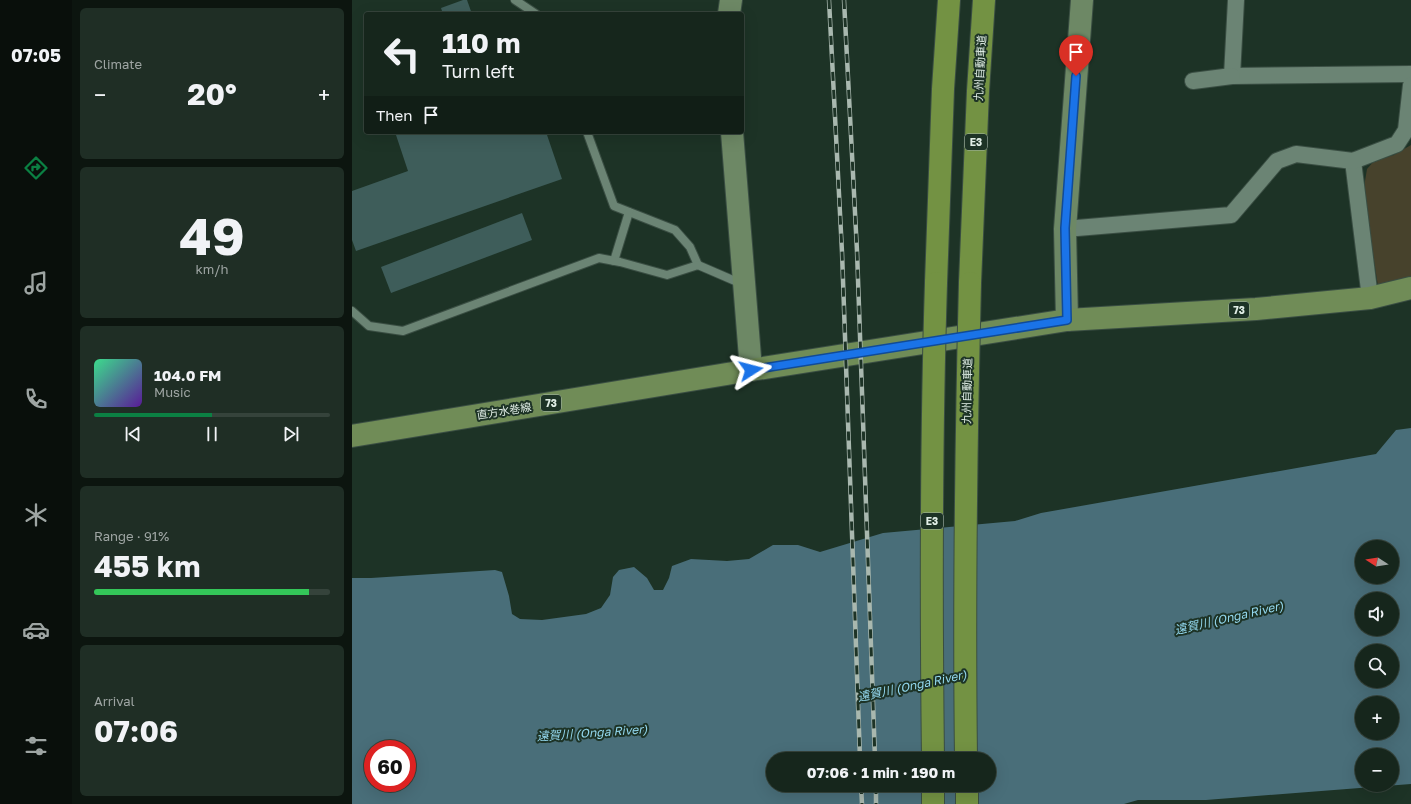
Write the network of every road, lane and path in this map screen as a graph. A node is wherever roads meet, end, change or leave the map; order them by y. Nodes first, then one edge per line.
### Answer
1 (515, 0) edge
2 (730, 0) edge
3 (949, 0) edge
4 (984, 0) edge
5 (1082, 0) edge
6 (1236, 0) edge
7 (533, 12) edge
8 (729, 12) edge
9 (1411, 74) edge
10 (1232, 76) junction
11 (1194, 81) dead end
12 (1411, 85) edge
13 (588, 134) edge
14 (732, 134) edge
15 (1352, 161) junction
16 (629, 212) junction
17 (1065, 228) junction
18 (614, 261) junction
19 (698, 265) junction
20 (744, 286) junction
21 (1411, 288) edge
22 (1370, 298) junction
23 (352, 311) edge
24 (1067, 320) junction
25 (751, 370) junction
26 (352, 436) edge
27 (933, 752) edge
28 (966, 752) edge
29 (933, 792) edge
30 (967, 792) edge
31 (933, 804) edge
32 (967, 804) edge

1 - 7 lane
2 - 8 street
3 - 27 highway, E3, bridge
4 - 28 highway, 九州自動車道 / E3, bridge
5 - 17 street
6 - 10 street
9 - 10 street
10 - 11 street
12 - 15 street
13 - 16 lane
14 - 20 street
15 - 17 street
15 - 22 street
16 - 18 lane
16 - 19 lane
17 - 24 street
18 - 19 lane
18 - 23 lane
19 - 20 lane
20 - 25 street
21 - 22 main road, 73
22 - 24 main road, 73
24 - 25 main road, 73
25 - 26 main road, 直方水巻線 / 73
29 - 31 highway
30 - 32 highway

